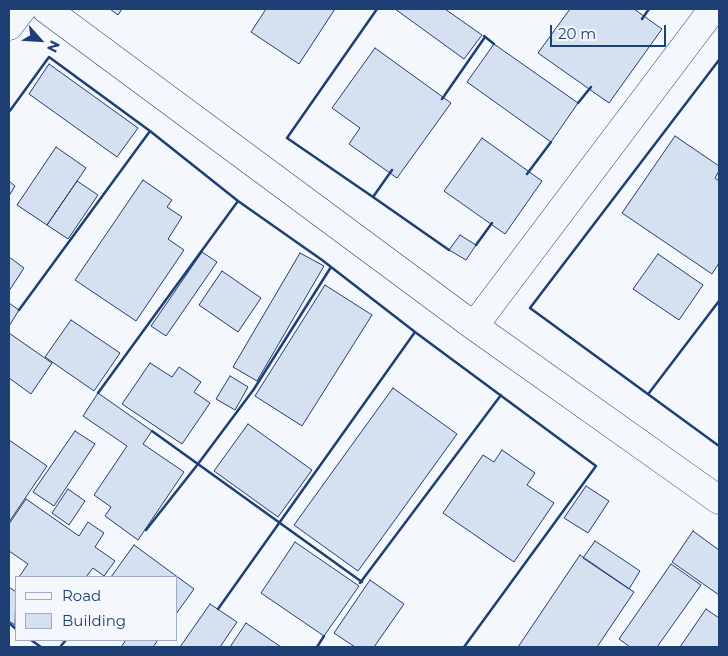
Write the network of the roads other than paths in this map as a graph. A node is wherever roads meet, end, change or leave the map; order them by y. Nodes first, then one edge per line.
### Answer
1 (22, 9) edge
2 (46, 9) edge
3 (713, 9) edge
4 (9, 26) edge
5 (474, 326) junction
6 (719, 500) edge

1 - 4 street
2 - 5 street
3 - 5 street
5 - 6 street

